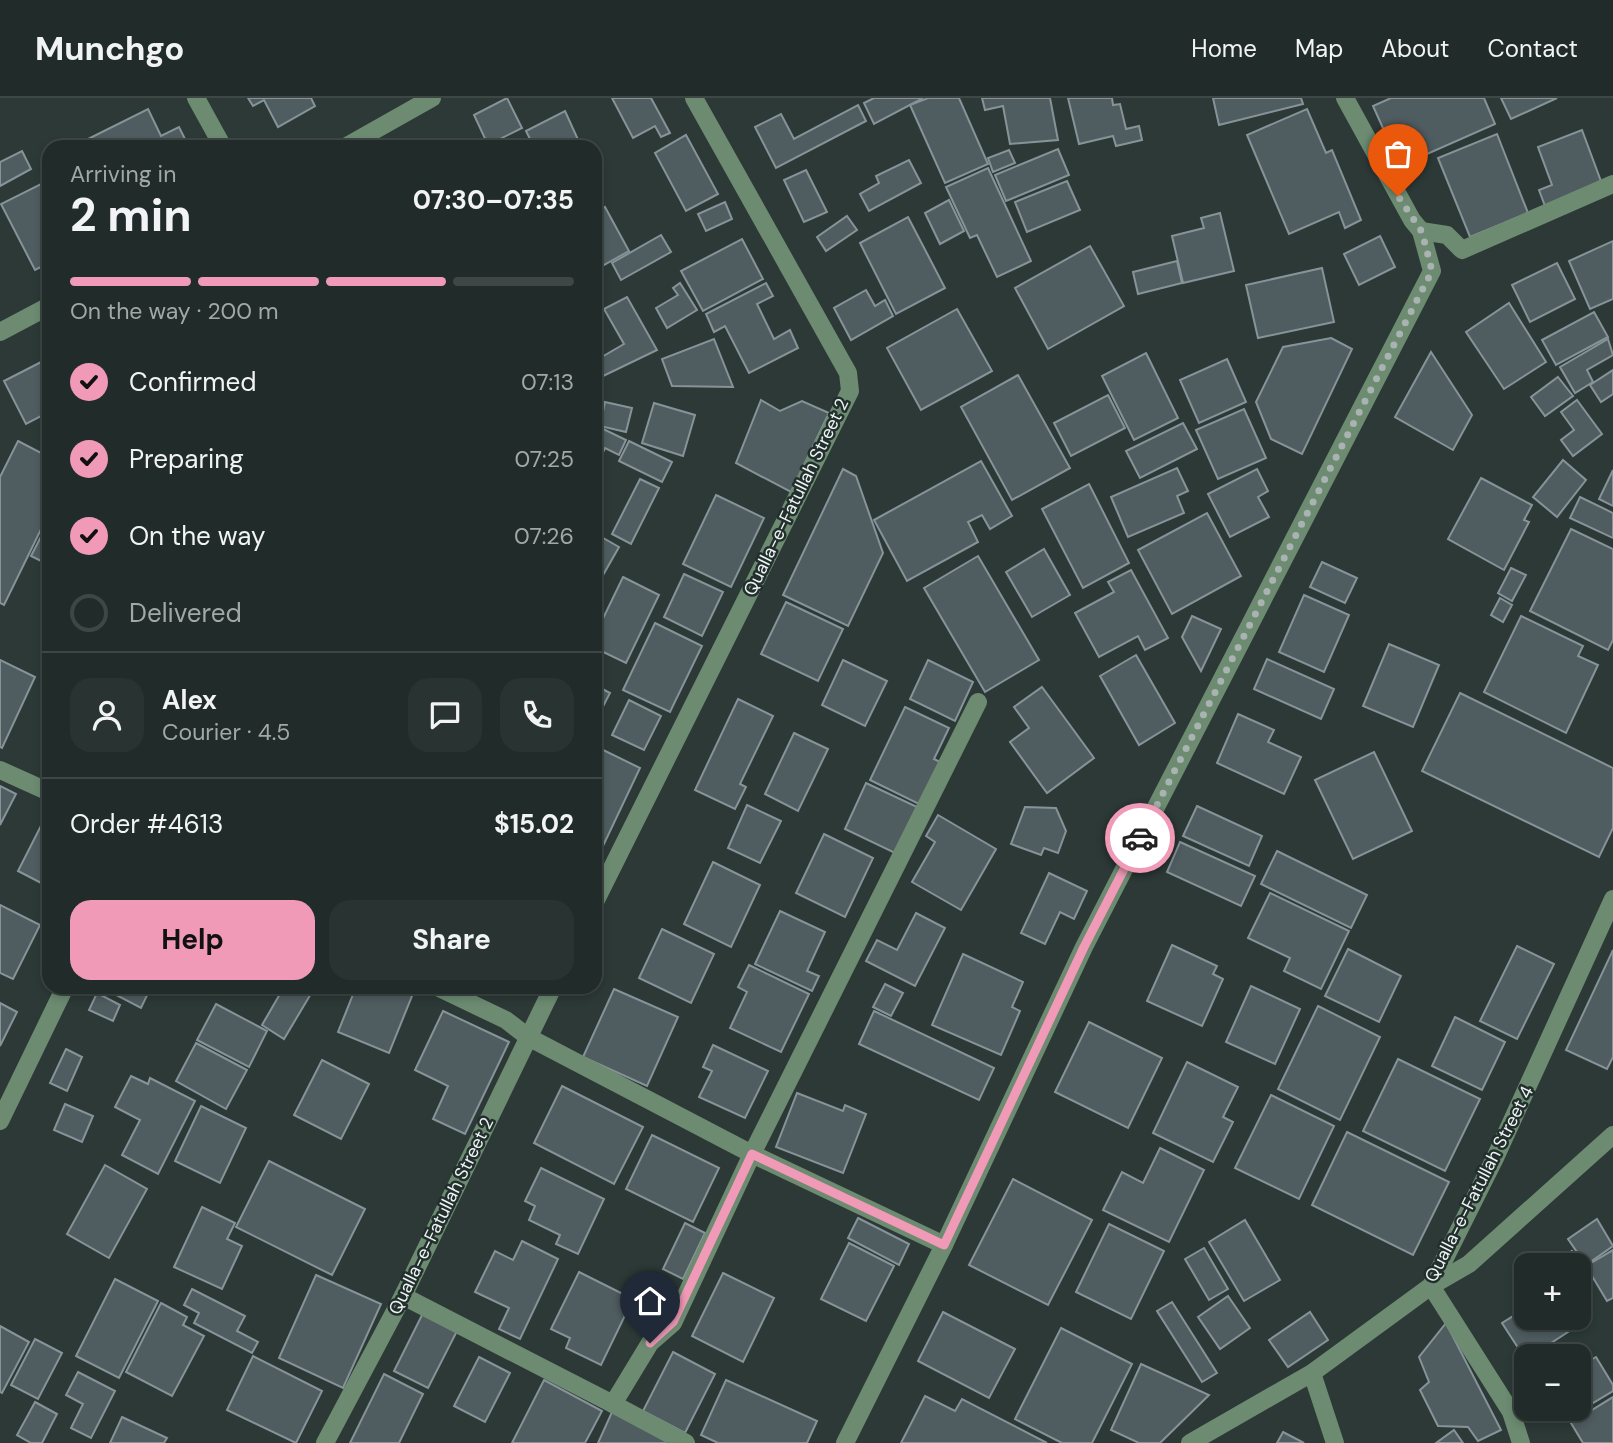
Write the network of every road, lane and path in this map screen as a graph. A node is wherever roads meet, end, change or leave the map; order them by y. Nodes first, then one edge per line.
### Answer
1 (196, 98) edge
2 (432, 98) edge
3 (694, 98) edge
4 (1345, 98) edge
5 (219, 140) edge
6 (357, 140) edge
7 (1613, 184) edge
8 (1422, 232) junction
9 (42, 310) edge
10 (0, 332) edge
11 (978, 702) dead end
12 (0, 770) edge
13 (42, 789) edge
14 (602, 888) edge
15 (1613, 899) edge
16 (62, 994) edge
17 (452, 994) edge
18 (550, 994) edge
19 (528, 1037) junction
20 (0, 1121) edge
21 (1613, 1135) edge
22 (752, 1154) junction
23 (944, 1245) junction
24 (1431, 1286) junction
25 (402, 1296) junction
26 (1312, 1373) junction
27 (613, 1404) junction
28 (325, 1443) edge
29 (686, 1443) edge
30 (845, 1443) edge
31 (1190, 1443) edge
32 (1335, 1443) edge
33 (1521, 1443) edge

1 - 5 street
2 - 6 street
3 - 14 street, Qualla-e-Fatullah Street 2
4 - 8 street
7 - 8 street
8 - 23 street
9 - 10 street
11 - 22 street
12 - 13 street
15 - 24 street, Qualla-e-Fatullah Street 4
16 - 20 street
17 - 19 street
18 - 19 street, Qualla-e-Fatullah Street 2
19 - 22 street
19 - 25 street, Qualla-e-Fatullah Street 2
21 - 24 street
22 - 23 street
22 - 27 street
23 - 30 street
24 - 26 street, Qualla-e-Fatullah Street 4
24 - 33 street
25 - 27 street
25 - 28 street, Qualla-e-Fatullah Street 2
26 - 31 street, Qualla-e-Fatullah Street 4
26 - 32 street
27 - 29 street

